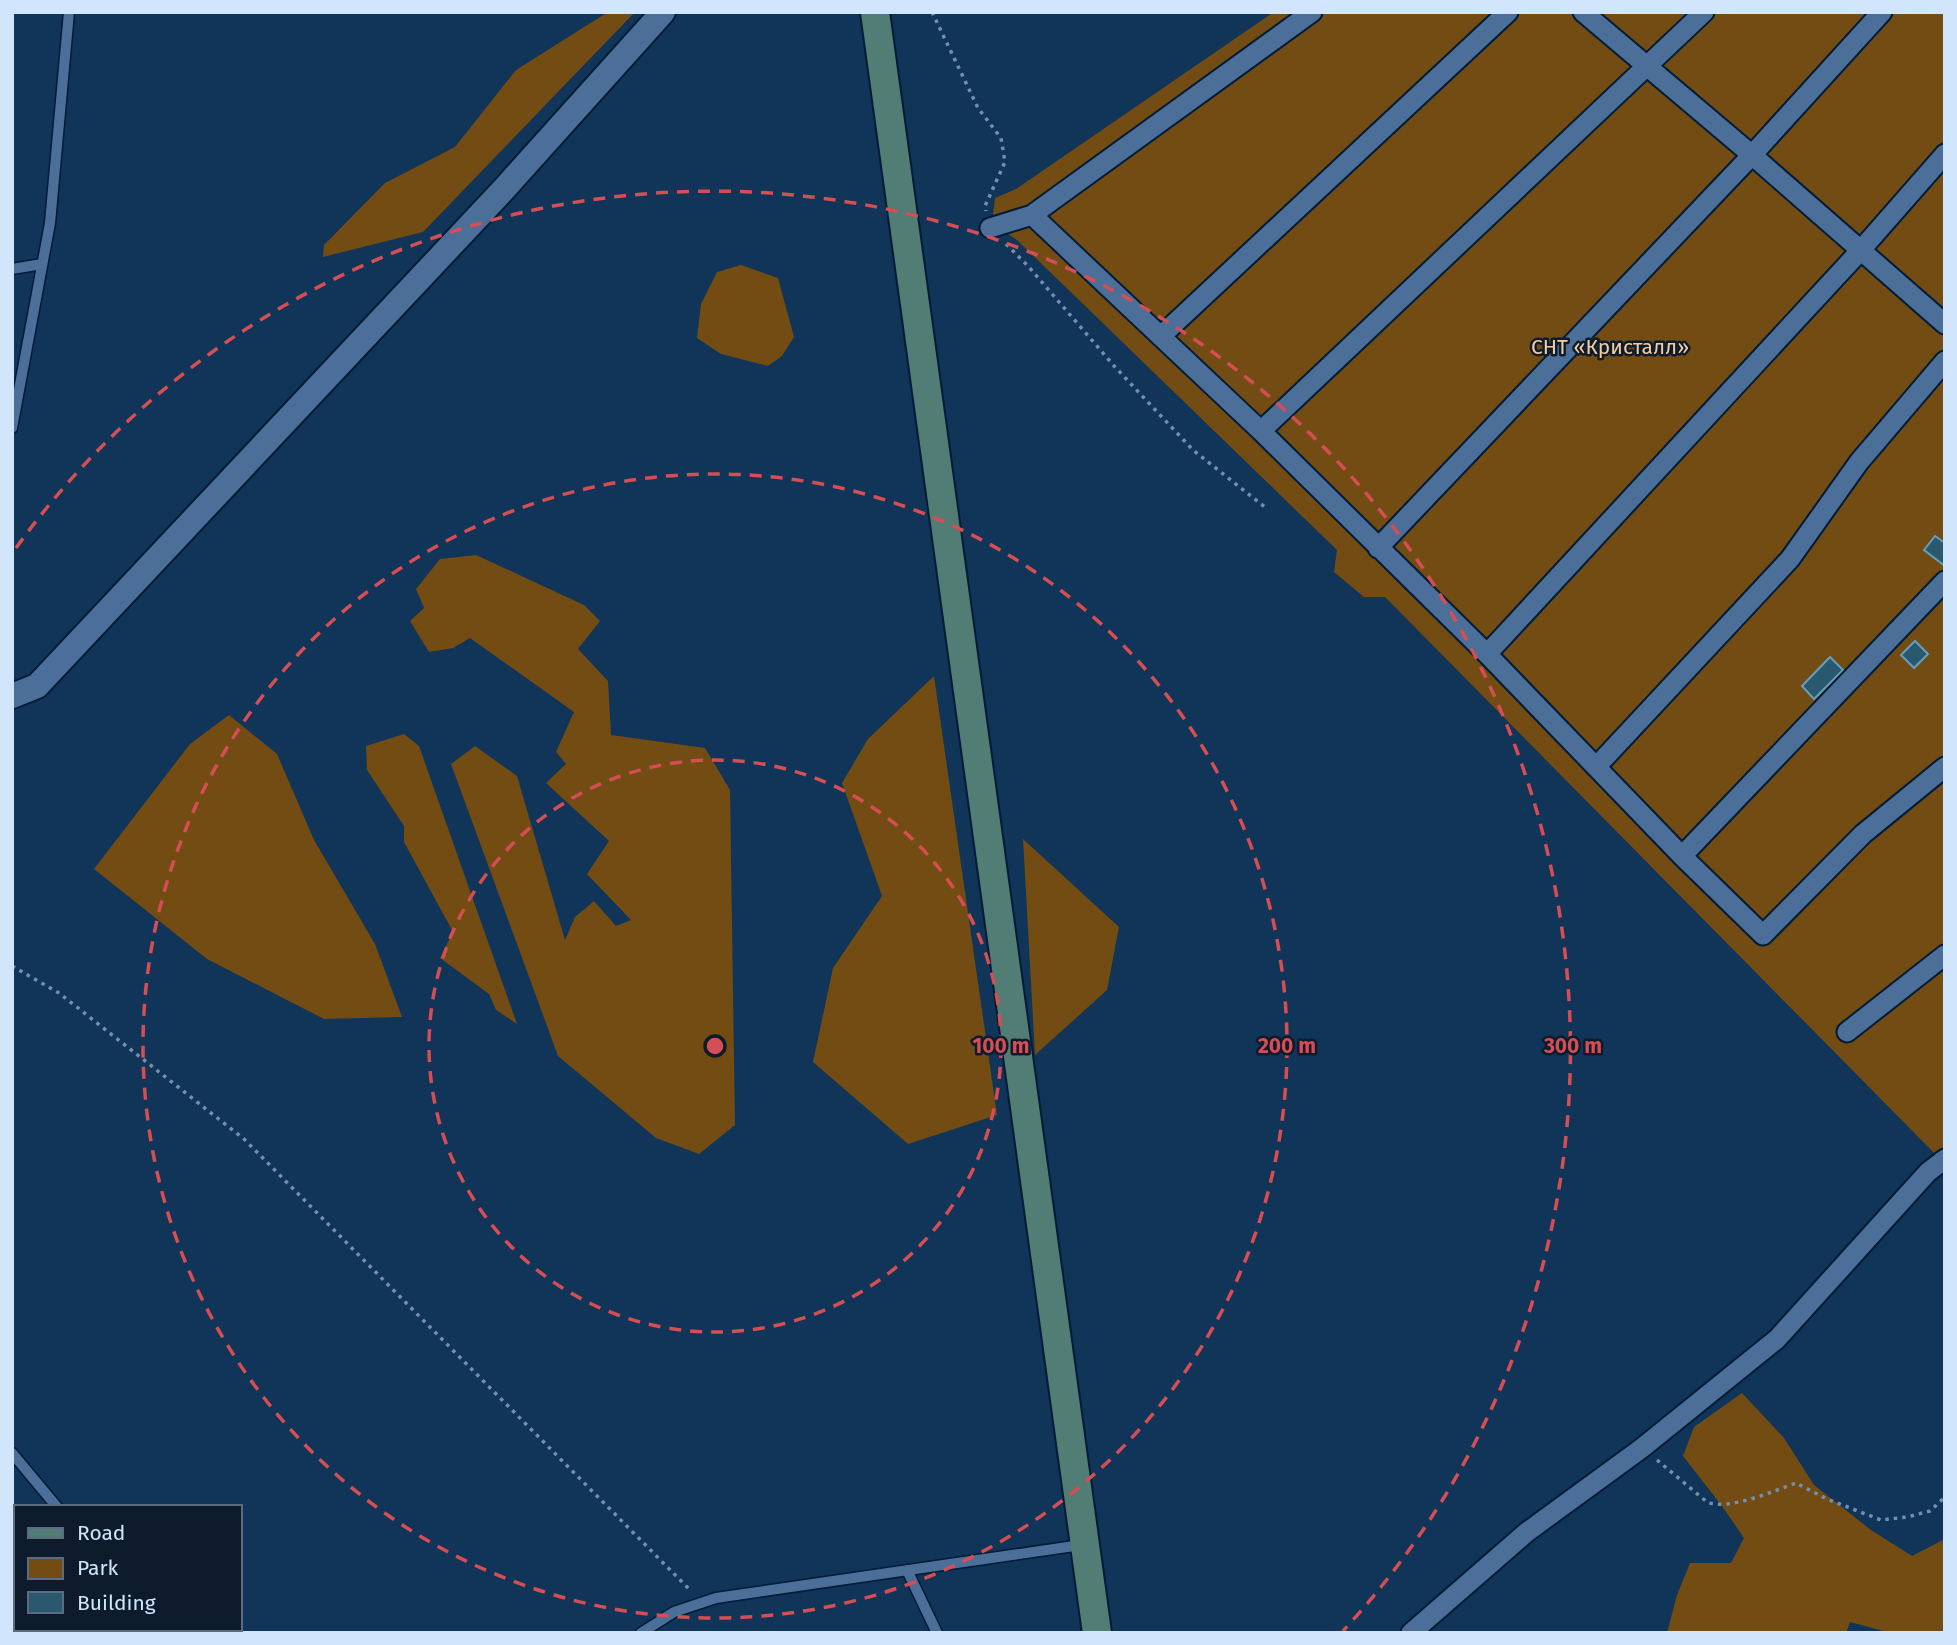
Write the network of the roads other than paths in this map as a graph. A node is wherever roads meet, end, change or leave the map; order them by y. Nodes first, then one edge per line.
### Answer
1 (69, 12) edge
2 (663, 12) edge
3 (875, 12) edge
4 (1312, 12) edge
5 (1508, 12) edge
6 (1583, 12) edge
7 (1704, 12) edge
8 (1882, 12) edge
9 (1647, 66) junction
10 (1945, 154) edge
11 (1752, 155) junction
12 (1032, 215) junction
13 (990, 228) dead end
14 (1860, 251) junction
15 (42, 264) junction
16 (12, 269) edge
17 (1945, 324) edge
18 (1161, 336) junction
19 (1945, 361) edge
20 (12, 428) edge
21 (1261, 431) junction
22 (1378, 548) junction
23 (1945, 581) edge
24 (1487, 654) junction
25 (12, 696) edge
26 (1596, 767) junction
27 (1945, 767) edge
28 (1682, 856) junction
29 (1945, 955) edge
30 (1847, 1032) dead end
31 (1945, 1159) edge
32 (12, 1452) edge
33 (55, 1505) edge
34 (1085, 1545) junction
35 (907, 1570) junction
36 (641, 1633) edge
37 (937, 1633) edge
38 (1097, 1633) edge
39 (1411, 1633) edge

1 - 15 lane
2 - 25 street
3 - 34 main road
4 - 12 street
5 - 18 street
6 - 9 street
7 - 9 street
8 - 11 street
9 - 11 street
9 - 21 street
10 - 14 street
11 - 14 street
11 - 22 street
12 - 13 street
12 - 18 street
14 - 17 street
14 - 24 street
15 - 16 lane
15 - 20 lane
18 - 21 street
19 - 26 street
21 - 22 street
22 - 24 street
23 - 28 street
24 - 26 street
26 - 28 street
27 - 28 street
29 - 30 street
31 - 39 street
32 - 33 lane
34 - 35 lane
34 - 38 main road
35 - 36 lane
35 - 37 lane

